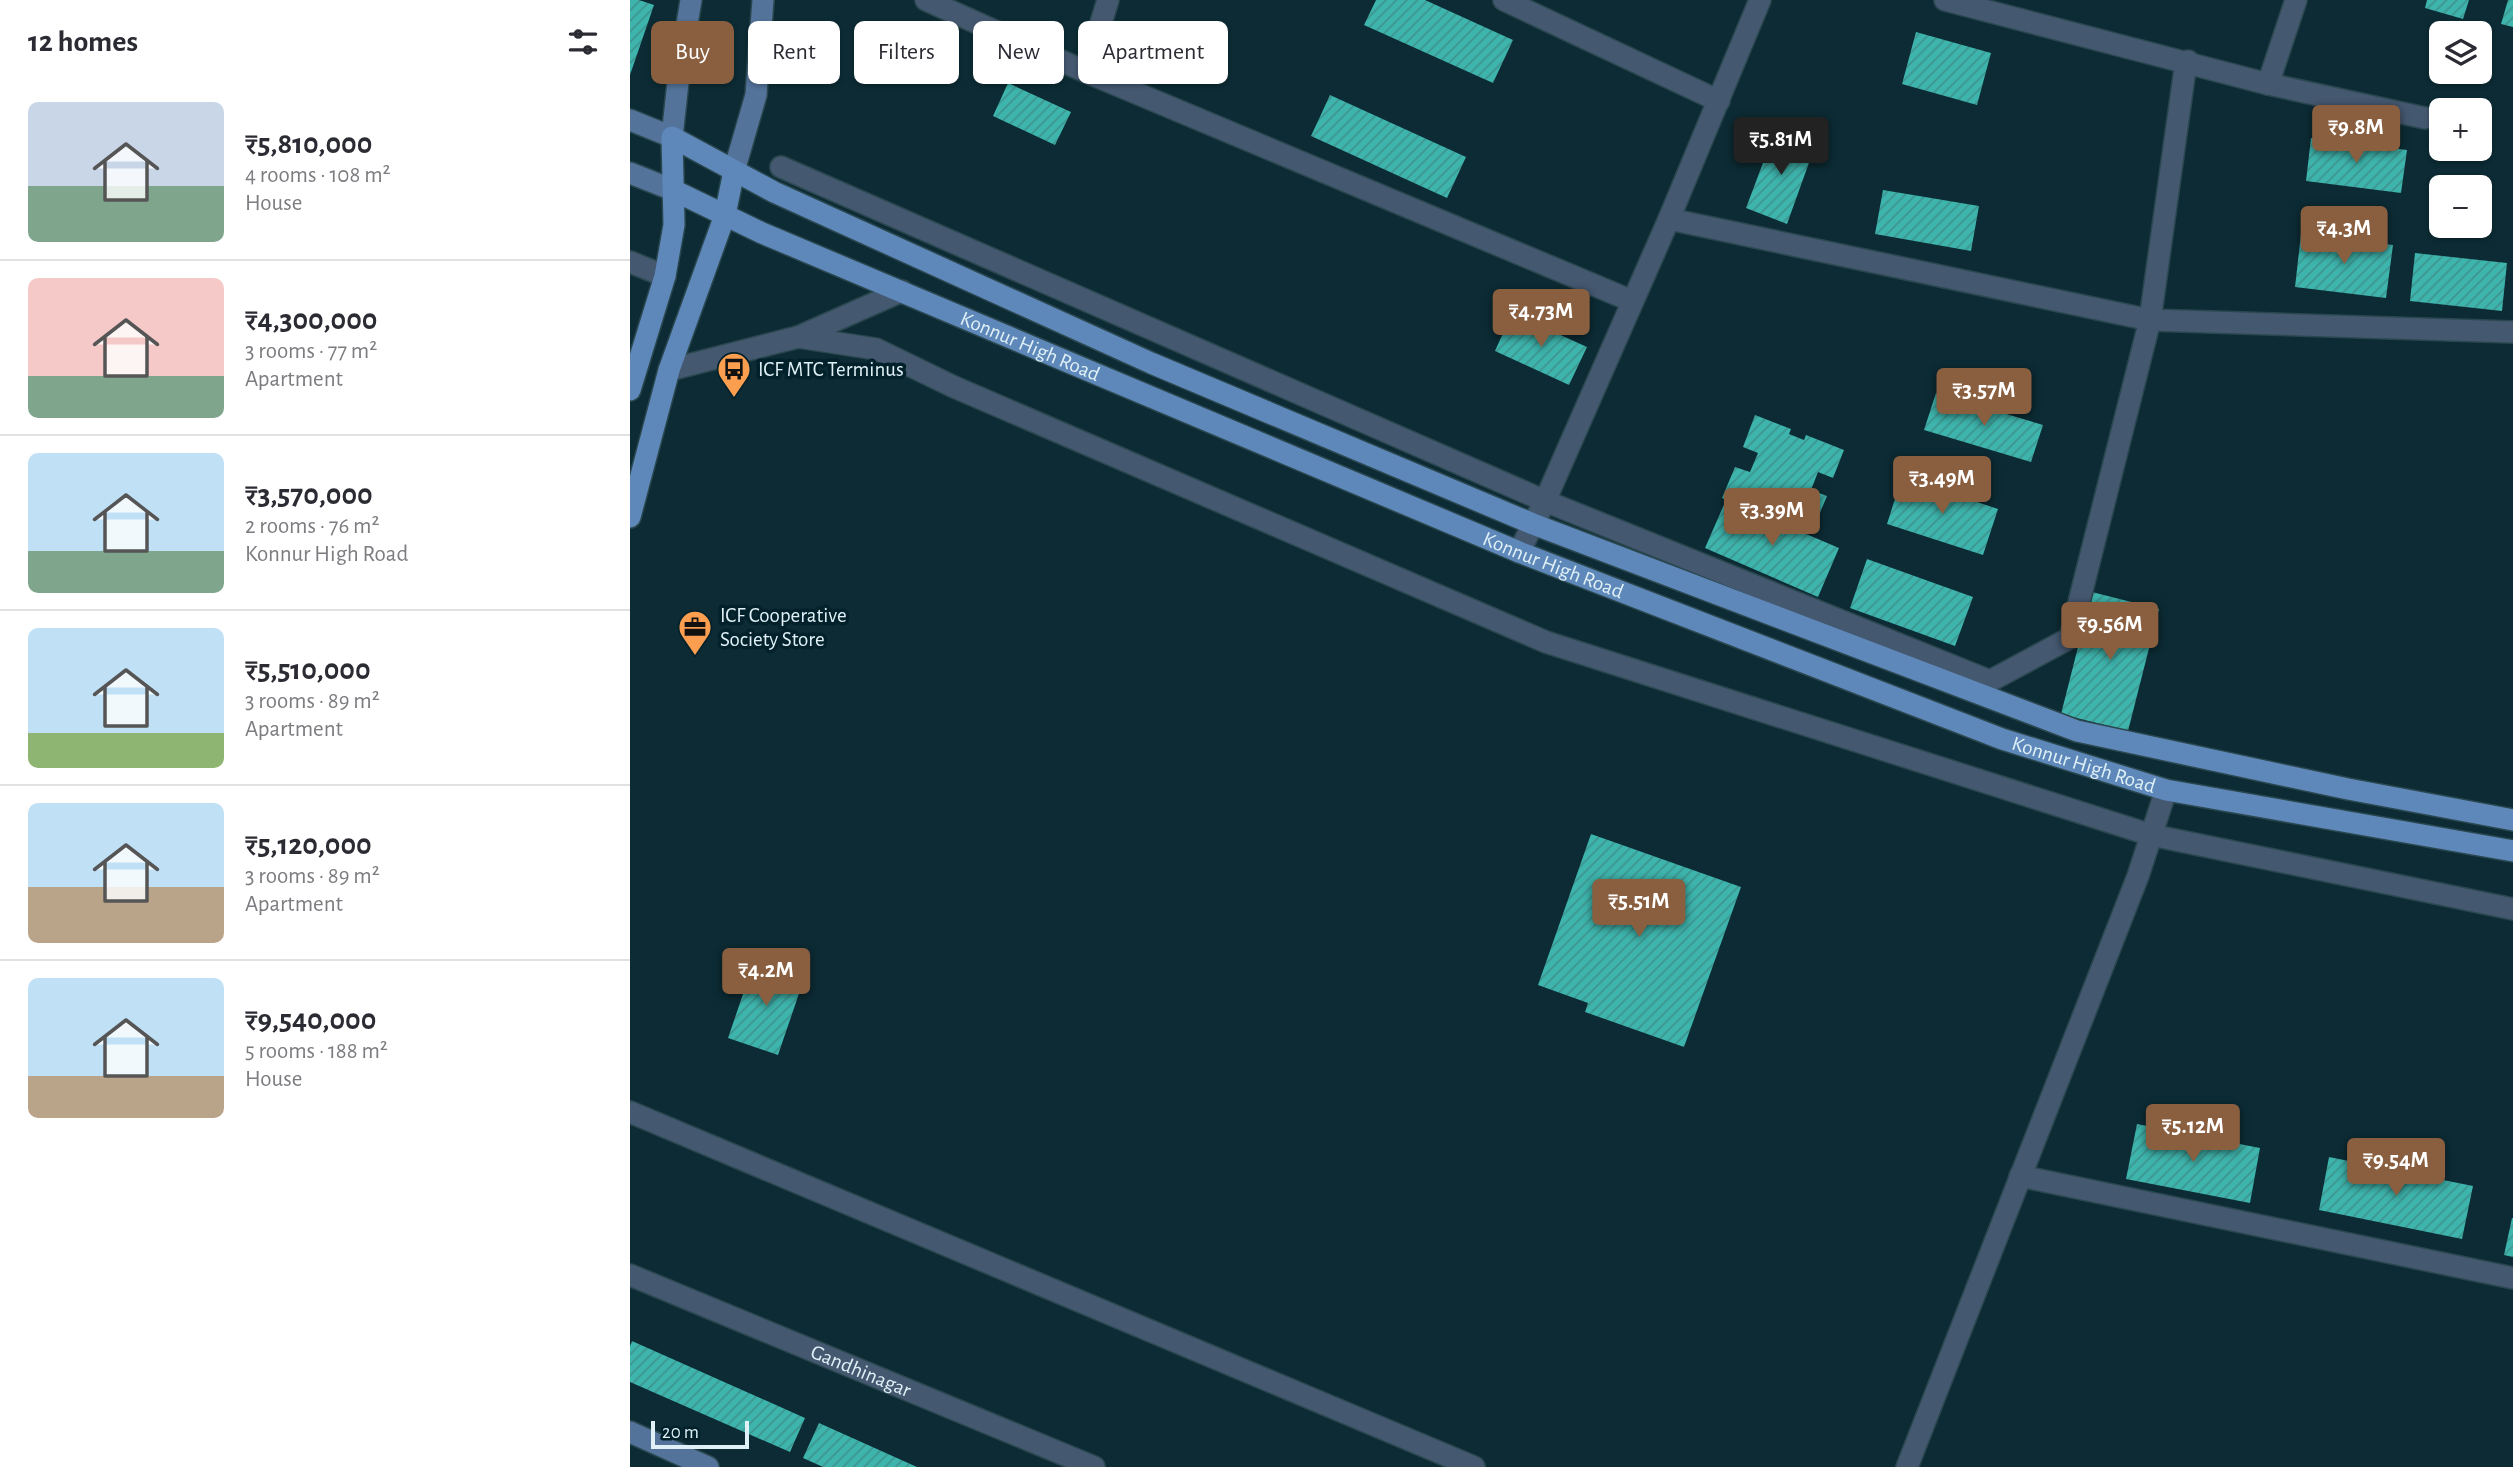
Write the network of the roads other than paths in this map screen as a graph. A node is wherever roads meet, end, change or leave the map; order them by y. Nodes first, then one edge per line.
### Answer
1 (691, 0) edge
2 (763, 0) edge
3 (926, 0) edge
4 (1108, 0) edge
5 (1504, 0) edge
6 (1760, 0) edge
7 (1945, 0) edge
8 (2296, 0) edge
9 (1102, 21) edge
10 (2187, 62) junction
11 (1078, 68) edge
12 (1115, 84) edge
13 (2268, 84) junction
14 (1719, 101) junction
15 (2425, 118) dead end
16 (630, 120) edge
17 (672, 137) junction
18 (781, 167) dead end
19 (734, 171) junction
20 (630, 173) edge
21 (673, 190) junction
22 (725, 215) junction
23 (1669, 219) junction
24 (630, 262) edge
25 (665, 276) junction
26 (902, 291) junction
27 (1632, 301) junction
28 (2150, 320) junction
29 (2513, 332) edge
30 (798, 337) junction
31 (668, 370) junction
32 (630, 390) edge
33 (1545, 501) junction
34 (630, 517) edge
35 (1533, 524) junction
36 (1518, 552) junction
37 (2166, 790) junction
38 (2513, 820) edge
39 (2151, 835) junction
40 (2513, 851) edge
41 (2513, 909) edge
42 (630, 1112) edge
43 (2020, 1176) junction
44 (630, 1275) edge
45 (2513, 1278) edge
46 (630, 1432) edge
47 (708, 1467) edge
48 (1094, 1467) edge
49 (1474, 1467) edge
50 (1907, 1467) edge

1 - 17 main road
2 - 19 main road
3 - 11 street
4 - 9 street
5 - 14 street
6 - 14 street
7 - 10 street
8 - 13 street
10 - 13 street
10 - 28 street
12 - 27 street
13 - 15 street
14 - 23 street
16 - 17 main road
17 - 19 main road
17 - 21 main road
18 - 33 street
19 - 22 main road
19 - 35 main road
20 - 21 main road, Konnur High Road
21 - 22 main road, Konnur High Road
21 - 25 main road
22 - 26 main road, Konnur High Road
22 - 31 main road
23 - 27 street
23 - 28 street
24 - 25 street
25 - 32 main road
26 - 30 street
26 - 36 main road, Konnur High Road
27 - 33 street
28 - 29 street
28 - 33 street
30 - 31 street
30 - 39 street
31 - 34 main road
33 - 35 street
35 - 36 street
35 - 38 main road
36 - 37 main road, Konnur High Road
37 - 39 street
37 - 40 main road, Konnur High Road
39 - 41 street
39 - 43 street
42 - 49 street
43 - 45 street
43 - 50 street
44 - 48 street, Gandhinagar
46 - 47 main road

